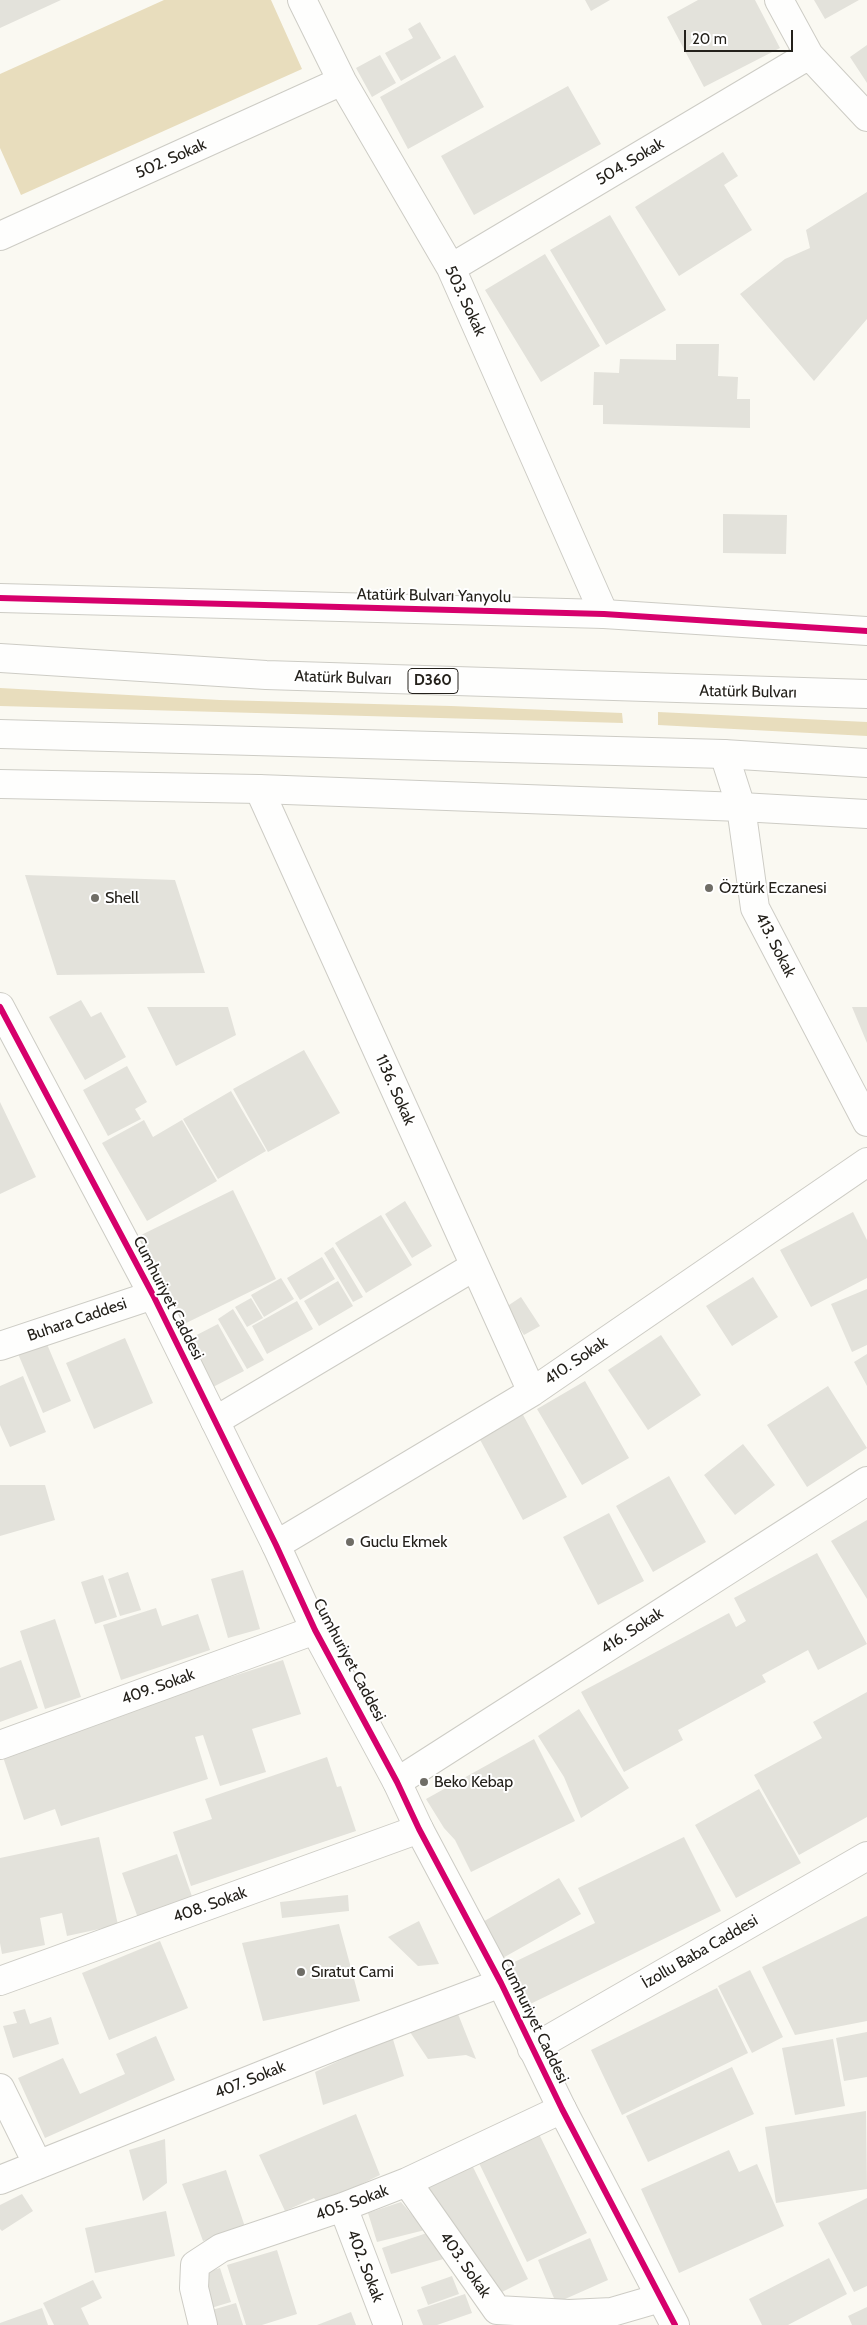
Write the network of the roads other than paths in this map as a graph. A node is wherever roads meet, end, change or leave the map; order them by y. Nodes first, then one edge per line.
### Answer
1 (302, 0) edge
2 (779, 0) edge
3 (809, 55) junction
4 (342, 81) junction
5 (867, 117) edge
6 (1, 231) edge
7 (451, 268) junction
8 (0, 598) edge
9 (604, 614) junction
10 (867, 631) edge
11 (0, 658) edge
12 (867, 694) edge
13 (0, 734) edge
14 (724, 754) junction
15 (867, 764) edge
16 (0, 784) edge
17 (259, 789) junction
18 (740, 807) junction
19 (867, 814) edge
20 (0, 1007) edge
21 (867, 1122) edge
22 (867, 1162) edge
23 (475, 1266) junction
24 (153, 1295) junction
25 (0, 1346) edge
26 (532, 1392) junction
27 (215, 1421) junction
28 (867, 1481) edge
29 (276, 1545) junction
30 (315, 1630) junction
31 (0, 1745) edge
32 (397, 1782) junction
33 (420, 1829) junction
34 (867, 1856) edge
35 (0, 1981) edge
36 (501, 1983) junction
37 (532, 2049) junction
38 (0, 2088) edge
39 (562, 2109) junction
40 (38, 2165) junction
41 (0, 2180) edge
42 (407, 2182) junction
43 (342, 2207) junction
44 (660, 2298) junction
45 (202, 2325) edge
46 (388, 2325) edge
47 (675, 2325) edge

1 - 4 main road, 503. Sokak
2 - 3 main road
3 - 5 main road
3 - 7 main road, 504. Sokak
4 - 6 main road, 502. Sokak
4 - 7 main road, 503. Sokak
7 - 9 main road, 503. Sokak
8 - 9 main road, Atatürk Bulvarı Yanyolu
9 - 10 main road, Atatürk Bulvarı Yanyolu
11 - 12 main road, Atatürk Bulvarı / D360
13 - 14 main road
14 - 15 main road
14 - 18 main road, 413. Sokak
16 - 17 main road
17 - 18 main road
17 - 23 main road, 1136. Sokak
18 - 19 main road
18 - 21 main road, 413. Sokak
20 - 24 main road, Cumhuriyet Caddesi
22 - 26 main road, 410. Sokak
23 - 26 main road, 1136. Sokak
23 - 27 main road
24 - 25 main road, Buhara Caddesi
24 - 27 main road, Cumhuriyet Caddesi
26 - 29 main road, 410. Sokak
27 - 29 main road, Cumhuriyet Caddesi
28 - 32 main road, 416. Sokak
29 - 30 main road, Cumhuriyet Caddesi
30 - 31 main road, 409. Sokak
30 - 32 main road, Cumhuriyet Caddesi
32 - 33 main road, Cumhuriyet Caddesi
33 - 35 main road, 408. Sokak
33 - 36 main road, Cumhuriyet Caddesi
34 - 37 main road, İzollu Baba Caddesi
36 - 37 main road, Cumhuriyet Caddesi
36 - 40 main road, 407. Sokak
37 - 39 main road, Cumhuriyet Caddesi
38 - 40 main road
39 - 42 main road, 405. Sokak
39 - 44 main road, Cumhuriyet Caddesi
40 - 41 main road, 407. Sokak
42 - 43 main road, 405. Sokak
42 - 44 main road, 403. Sokak
43 - 45 main road, 405. Sokak
43 - 46 main road, 402. Sokak
44 - 47 main road, Cumhuriyet Caddesi

